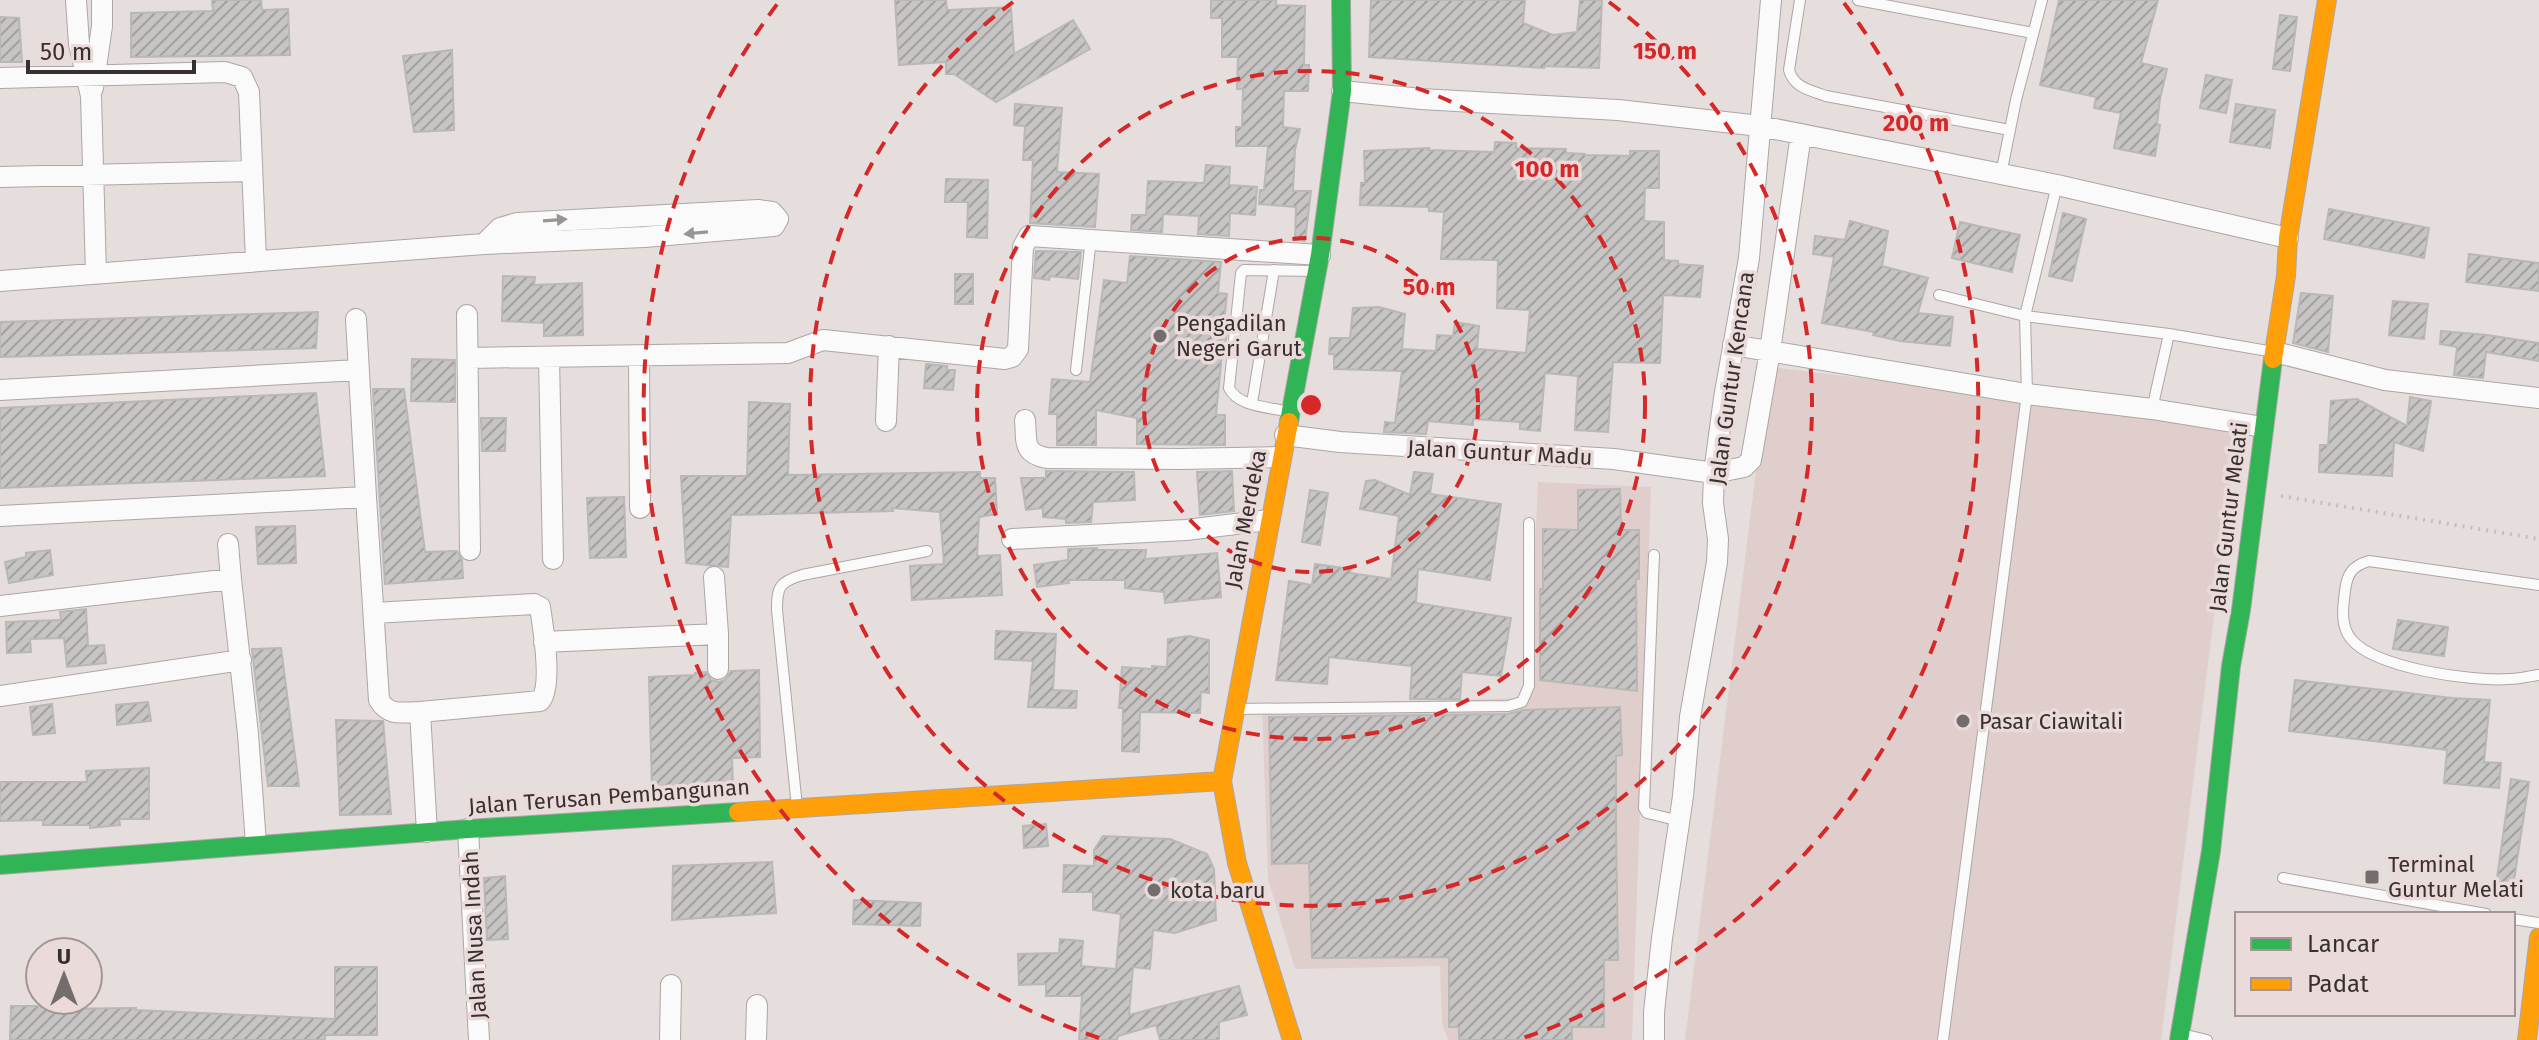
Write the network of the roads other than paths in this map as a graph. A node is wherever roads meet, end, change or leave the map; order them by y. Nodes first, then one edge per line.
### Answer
1 (76, 0) edge
2 (102, 0) edge
3 (1341, 0) edge
4 (1771, 0) edge
5 (1800, 0) edge
6 (1858, 0) edge
7 (2042, 0) edge
8 (2327, 0) edge
9 (2033, 33) junction
10 (90, 75) junction
11 (0, 78) edge
12 (1342, 91) junction
13 (1760, 126) junction
14 (2010, 130) junction
15 (1801, 134) junction
16 (252, 171) junction
17 (2001, 174) junction
18 (93, 175) junction
19 (0, 177) edge
20 (2057, 185) junction
21 (644, 215) junction
22 (644, 237) junction
23 (2288, 238) junction
24 (1091, 239) junction
25 (484, 244) junction
26 (256, 261) junction
27 (1319, 263) junction
28 (1274, 270) junction
29 (96, 274) junction
30 (0, 281) edge
31 (1939, 295) dead end
32 (467, 315) dead end
33 (2025, 316) junction
34 (356, 319) dead end
35 (2169, 334) junction
36 (1733, 345) junction
37 (889, 346) junction
38 (1770, 351) junction
39 (2275, 352) junction
40 (549, 357) junction
41 (639, 357) junction
42 (468, 358) junction
43 (358, 370) junction
44 (1076, 370) dead end
45 (0, 390) edge
46 (2027, 394) junction
47 (2539, 398) edge
48 (1252, 403) junction
49 (2152, 409) junction
50 (1290, 412) junction
51 (1025, 420) dead end
52 (886, 421) dead end
53 (2263, 427) junction
54 (1285, 435) junction
55 (1281, 457) junction
56 (1714, 473) junction
57 (366, 497) junction
58 (640, 508) dead end
59 (0, 516) edge
60 (1269, 520) junction
61 (1529, 523) dead end
62 (1012, 539) dead end
63 (228, 544) dead end
64 (470, 550) dead end
65 (927, 551) dead end
66 (1654, 555) dead end
67 (553, 559) dead end
68 (714, 577) dead end
69 (231, 579) junction
70 (2539, 585) edge
71 (0, 606) edge
72 (374, 613) junction
73 (718, 634) junction
74 (544, 642) junction
75 (241, 660) junction
76 (718, 669) dead end
77 (2539, 675) edge
78 (0, 696) edge
79 (1235, 709) junction
80 (420, 712) junction
81 (1222, 781) junction
82 (797, 808) junction
83 (1680, 821) junction
84 (468, 829) junction
85 (427, 832) junction
86 (256, 844) junction
87 (0, 865) edge
88 (2283, 878) dead end
89 (2475, 912) edge
90 (2515, 919) edge
91 (2539, 923) edge
92 (2539, 937) edge
93 (671, 985) dead end
94 (757, 1005) dead end
95 (2180, 1037) edge
96 (479, 1040) edge
97 (670, 1040) edge
98 (756, 1040) edge
99 (1292, 1040) edge
100 (1654, 1040) edge
101 (1943, 1040) edge
102 (2207, 1040) edge
103 (2527, 1040) edge

1 - 10 street
2 - 10 street
3 - 12 street, Jalan Merdeka
4 - 13 street, Jalan Guntur Kencana
5 - 14 lane
6 - 9 lane
7 - 9 lane
8 - 23 street, Jalan Guntur Melati
9 - 14 lane
10 - 11 street
10 - 16 street
10 - 18 street
12 - 13 street
12 - 27 street, Jalan Merdeka
13 - 15 street
13 - 36 street, Jalan Guntur Kencana
14 - 17 lane
15 - 17 street
15 - 38 street
16 - 18 street
16 - 26 street
17 - 20 street
18 - 19 street
18 - 29 street
20 - 23 street
20 - 33 lane
21 - 22 street
21 -> 22 street
25 -> 21 street
22 - 25 street
23 - 39 street, Jalan Guntur Melati
24 - 27 street
24 - 37 street
24 - 44 lane
25 - 26 street
26 - 29 street
27 - 28 lane
27 - 50 street, Jalan Merdeka
28 - 48 lane
28 - 48 lane
29 - 30 street
31 - 33 lane
32 - 42 street
33 - 35 lane
33 - 46 lane
34 - 43 street
35 - 39 lane
35 - 49 lane
36 - 38 street
36 - 56 street, Jalan Guntur Kencana
37 - 41 street
37 - 52 street
38 - 46 street
38 - 56 street
39 - 47 street
39 - 53 street, Jalan Guntur Melati
40 - 41 street
40 - 42 street
40 - 67 street
41 - 58 street
42 - 64 street
43 - 45 street
43 - 57 street
46 - 49 street
46 - 101 lane
48 - 50 lane
49 - 53 street
50 - 54 street, Jalan Merdeka
51 - 55 street
53 - 95 street, Jalan Guntur Melati
54 - 55 street, Jalan Merdeka
54 - 56 street, Jalan Guntur Madu
55 - 60 street, Jalan Merdeka
56 - 83 street, Jalan Guntur Kencana
57 - 59 street
57 - 72 street
60 - 62 street
60 - 79 street, Jalan Merdeka
61 - 79 lane
63 - 69 street
65 - 82 lane
66 - 83 lane
68 - 73 street
69 - 71 street
69 - 75 street
70 - 77 lane
72 - 74 street
72 - 80 street
73 - 74 street
73 - 76 street
74 - 80 street
75 - 78 street
75 - 86 street
79 - 81 street, Jalan Merdeka
80 - 85 street
81 - 82 street, Jalan Terusan Pembangunan
81 - 99 street, Jalan Merdeka
82 - 84 street, Jalan Terusan Pembangunan
83 - 100 street, Jalan Guntur Kencana
84 - 85 street, Jalan Terusan Pembangunan
84 - 96 street, Jalan Nusa Indah
85 - 86 street, Jalan Terusan Pembangunan
86 - 87 street, Jalan Terusan Pembangunan
88 - 89 lane
90 - 91 lane
92 - 103 street
93 - 97 street
94 - 98 street
95 - 102 lane

